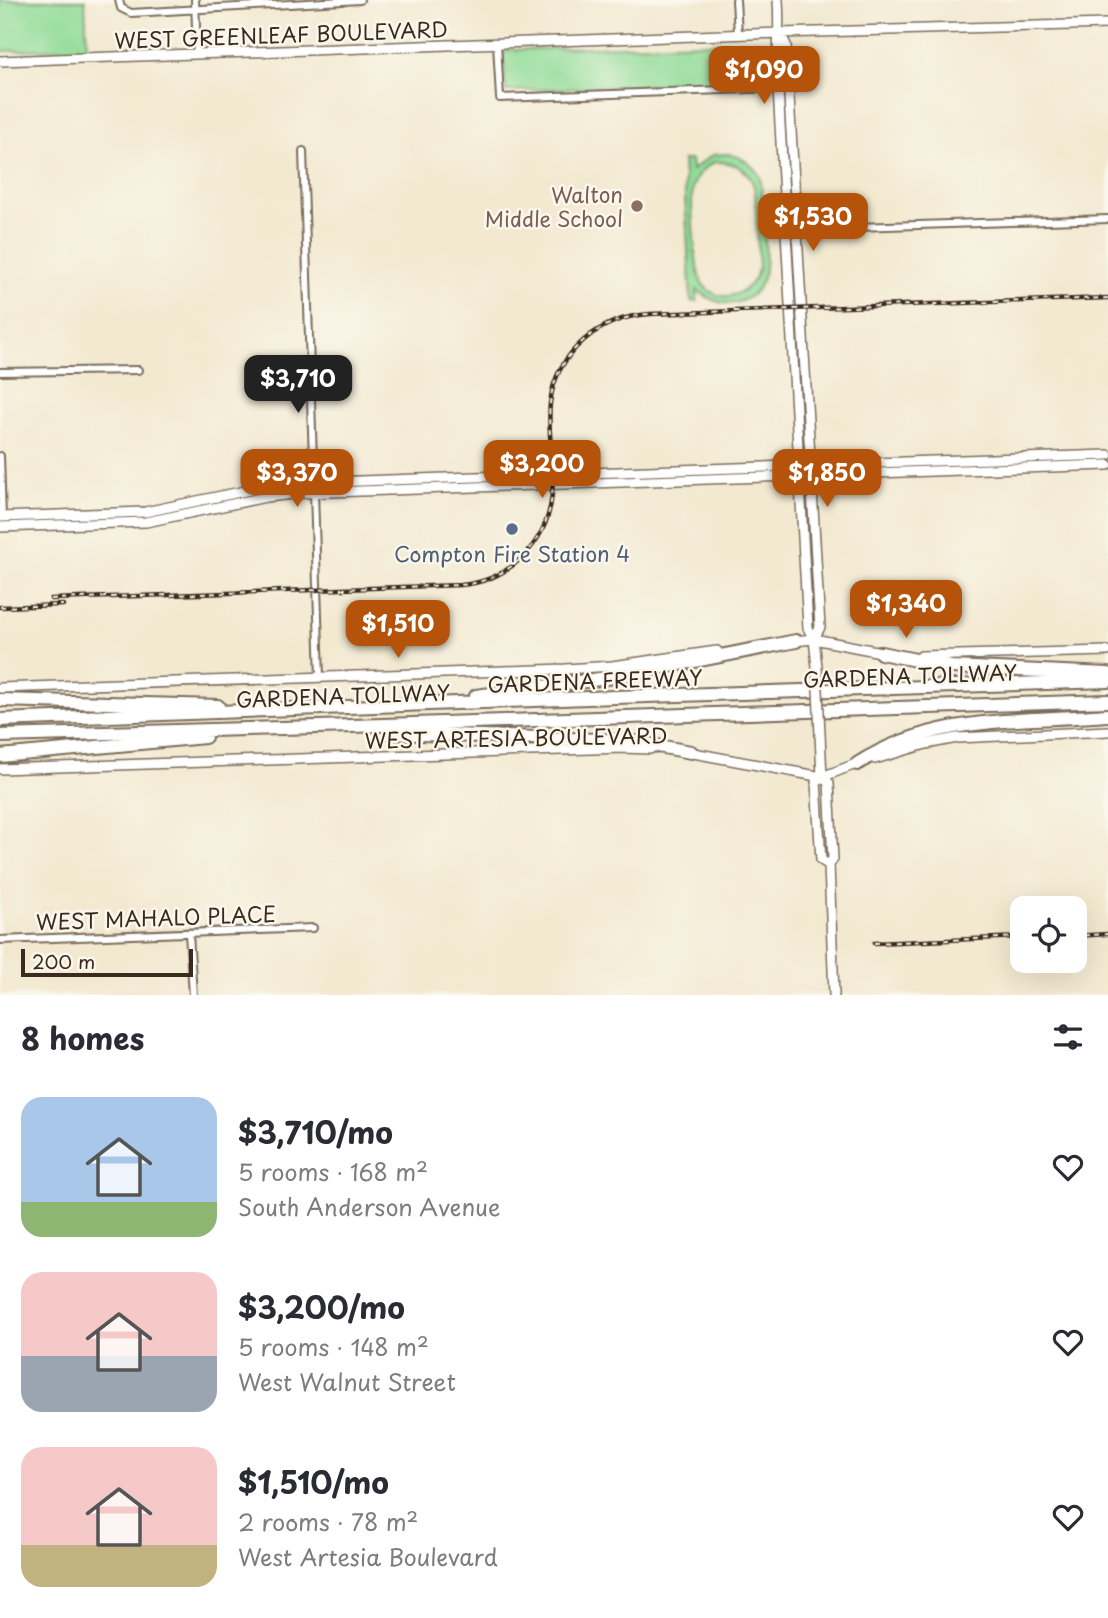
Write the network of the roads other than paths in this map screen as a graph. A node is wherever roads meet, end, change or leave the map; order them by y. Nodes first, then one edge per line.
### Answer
1 (119, 0) edge
2 (195, 0) edge
3 (359, 0) edge
4 (736, 0) edge
5 (778, 0) edge
6 (330, 1) edge
7 (264, 2) edge
8 (195, 9) junction
9 (1108, 24) edge
10 (780, 33) junction
11 (738, 34) junction
12 (497, 43) junction
13 (197, 54) junction
14 (0, 61) edge
15 (778, 88) junction
16 (303, 151) dead end
17 (1108, 219) edge
18 (786, 229) junction
19 (797, 229) junction
20 (138, 370) dead end
21 (0, 372) edge
22 (1108, 455) edge
23 (0, 456) edge
24 (1034, 463) junction
25 (1108, 465) edge
26 (810, 470) junction
27 (800, 471) junction
28 (314, 488) junction
29 (1, 522) edge
30 (814, 639) junction
31 (796, 640) junction
32 (1108, 650) edge
33 (881, 653) junction
34 (1108, 674) edge
35 (320, 678) junction
36 (1108, 681) edge
37 (1108, 687) edge
38 (0, 688) edge
39 (1108, 693) edge
40 (0, 700) edge
41 (1108, 701) edge
42 (376, 707) junction
43 (288, 710) junction
44 (1108, 715) edge
45 (0, 720) edge
46 (0, 726) edge
47 (353, 726) junction
48 (284, 728) junction
49 (1108, 731) edge
50 (49, 734) junction
51 (0, 736) edge
52 (691, 752) junction
53 (0, 756) edge
54 (857, 764) junction
55 (0, 769) edge
56 (822, 777) junction
57 (313, 929) dead end
58 (189, 933) junction
59 (0, 940) edge
60 (193, 995) edge
61 (834, 995) edge

1 - 8 street
2 - 8 street
3 - 6 street
4 - 11 street
5 - 10 main road
6 - 7 street
7 - 8 street
8 - 13 street
9 - 10 main road, WEST GREENLEAF BOULEVARD
10 - 11 main road, WEST GREENLEAF BOULEVARD
10 - 15 main road
10 - 19 main road
11 - 12 main road, WEST GREENLEAF BOULEVARD
12 - 13 main road, WEST GREENLEAF BOULEVARD
12 - 15 street
13 - 14 main road, WEST GREENLEAF BOULEVARD
15 - 18 main road
16 - 28 street
17 - 19 street
18 - 19 street
18 - 27 main road
19 - 26 main road
20 - 21 street
22 - 24 main road
23 - 29 street
24 - 25 main road
24 - 26 main road
26 - 27 main road
26 - 30 main road
27 - 28 main road
27 - 30 main road
28 - 29 main road
28 - 35 street
30 - 31 main road
30 - 33 main road
30 - 56 main road, bridge
31 - 35 main road
31 - 42 highway
32 - 33 main road
33 - 34 highway
35 - 38 main road
36 - 42 highway, GARDENA FREEWAY
37 - 46 highway, GARDENA TOLLWAY
39 - 50 highway, GARDENA TOLLWAY
40 - 43 highway
41 - 47 highway, GARDENA FREEWAY
42 - 43 highway, GARDENA FREEWAY
43 - 45 highway, GARDENA FREEWAY
44 - 54 highway
47 - 48 highway, GARDENA FREEWAY
47 - 52 highway
48 - 50 highway, GARDENA FREEWAY
48 - 53 highway
49 - 54 main road
50 - 51 highway, GARDENA FREEWAY
52 - 55 main road, WEST ARTESIA BOULEVARD
52 - 56 main road, WEST ARTESIA BOULEVARD
54 - 56 main road
56 - 61 main road
57 - 58 street, WEST MAHALO PLACE
58 - 59 street, WEST MAHALO PLACE
58 - 60 street

